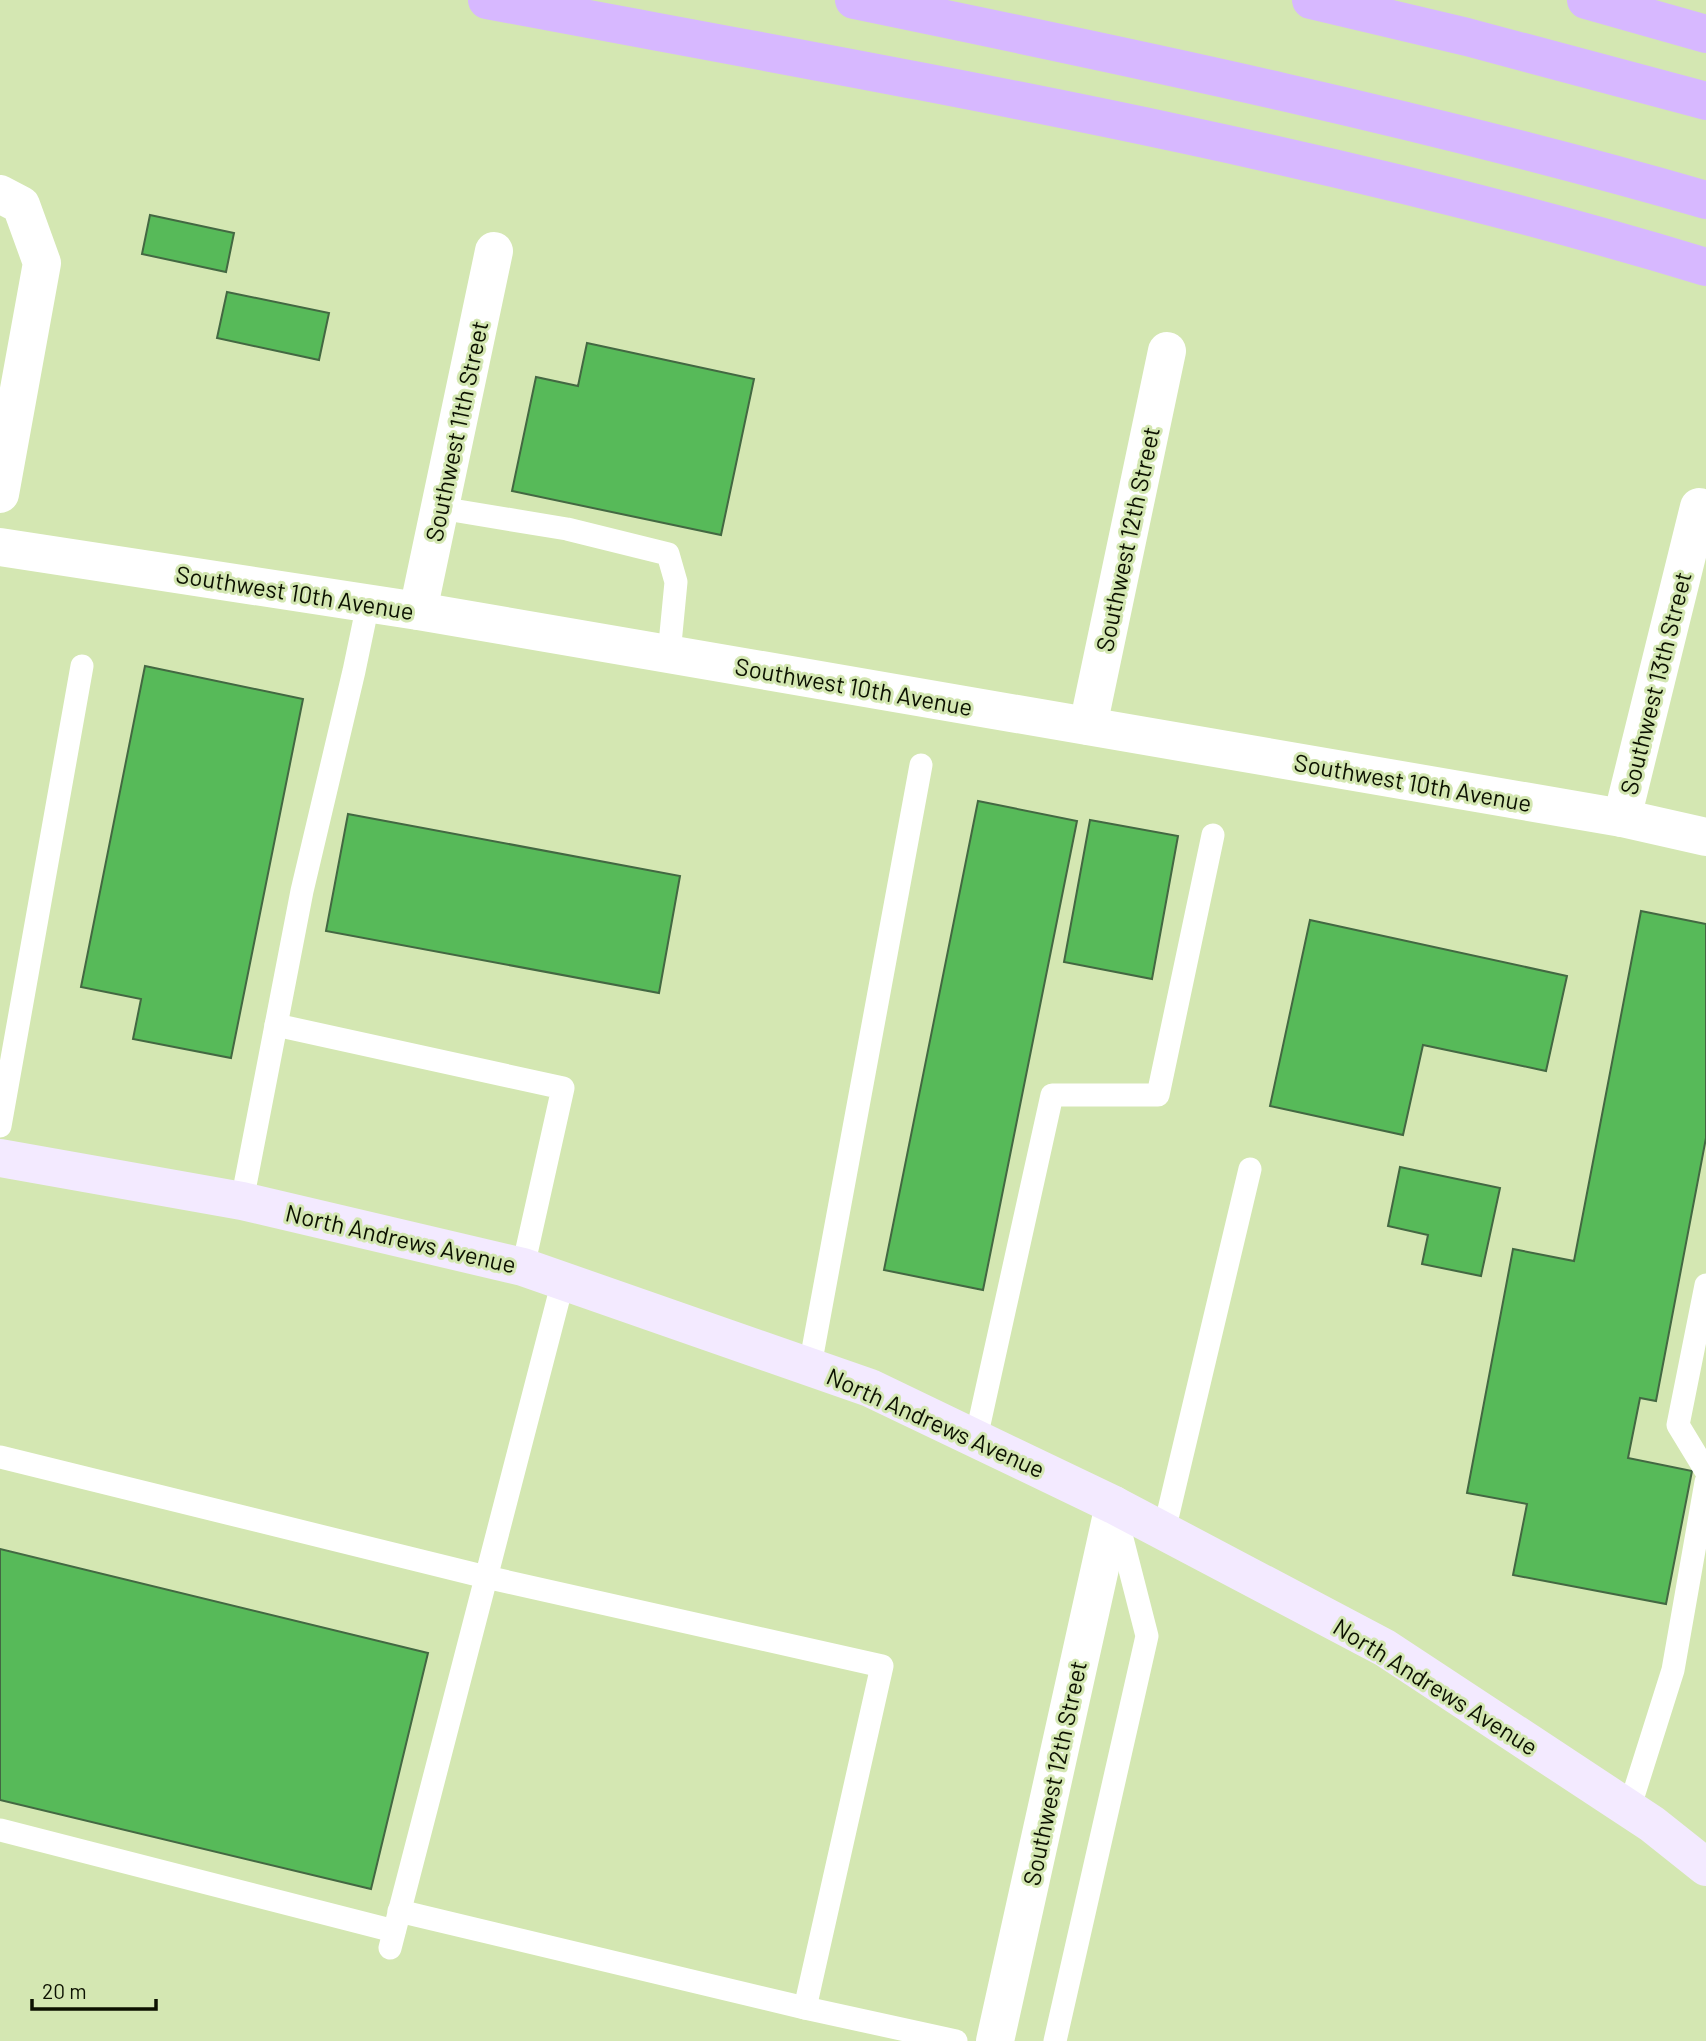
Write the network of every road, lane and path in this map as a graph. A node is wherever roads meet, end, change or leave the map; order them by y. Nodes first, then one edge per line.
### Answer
1 (487, 0) edge
2 (854, 0) edge
3 (1311, 0) edge
4 (1586, 0) edge
5 (1706, 34) edge
6 (1706, 101) edge
7 (0, 194) edge
8 (1706, 200) edge
9 (494, 251) dead end
10 (1706, 267) edge
11 (1167, 351) dead end
12 (0, 494) edge
13 (1699, 507) dead end
14 (440, 509) junction
15 (0, 547) edge
16 (368, 604) junction
17 (418, 611) junction
18 (669, 654) junction
19 (82, 666) dead end
20 (1088, 726) junction
21 (921, 765) dead end
22 (1622, 818) junction
23 (1213, 835) dead end
24 (1706, 836) edge
25 (276, 1026) junction
26 (0, 1126) edge
27 (0, 1158) edge
28 (1250, 1170) dead end
29 (242, 1201) junction
30 (523, 1267) junction
31 (563, 1281) junction
32 (1706, 1284) edge
33 (810, 1366) junction
34 (976, 1438) junction
35 (0, 1457) edge
36 (1706, 1471) edge
37 (1706, 1482) edge
38 (1114, 1505) junction
39 (1164, 1531) junction
40 (486, 1577) junction
41 (1629, 1810) junction
42 (0, 1830) edge
43 (1706, 1867) edge
44 (394, 1930) junction
45 (805, 2007) junction
46 (956, 2041) edge
47 (995, 2041) edge
48 (1055, 2041) edge

1 - 10 highway
2 - 8 highway
3 - 6 highway
4 - 5 highway
7 - 12 street
9 - 14 street, Southwest 11th Street
11 - 20 street, Southwest 12th Street
13 - 22 street, Southwest 13th Street
14 - 17 street, Southwest 11th Street
14 - 18 lane
15 - 16 street, Southwest 10th Avenue
16 - 17 street, Southwest 10th Avenue
16 - 25 lane
17 - 18 street, Southwest 10th Avenue
18 - 20 street, Southwest 10th Avenue
19 - 26 lane
20 - 22 street, Southwest 10th Avenue
21 - 33 lane
22 - 24 street, Southwest 10th Avenue
23 - 34 lane
25 - 29 lane
25 - 30 lane
27 - 29 main road, North Andrews Avenue
28 - 39 lane
29 - 30 main road, North Andrews Avenue
30 - 31 main road, North Andrews Avenue
31 - 33 main road, North Andrews Avenue
31 - 40 lane
32 - 36 lane
33 - 34 main road, North Andrews Avenue
34 - 38 main road, North Andrews Avenue
35 - 40 lane
37 - 41 lane
38 - 39 main road, North Andrews Avenue
38 - 47 street, Southwest 12th Street
38 - 48 lane
39 - 41 main road, North Andrews Avenue
40 - 44 lane
40 - 45 lane
41 - 43 main road, North Andrews Avenue
42 - 44 lane
44 - 45 lane
45 - 46 lane

